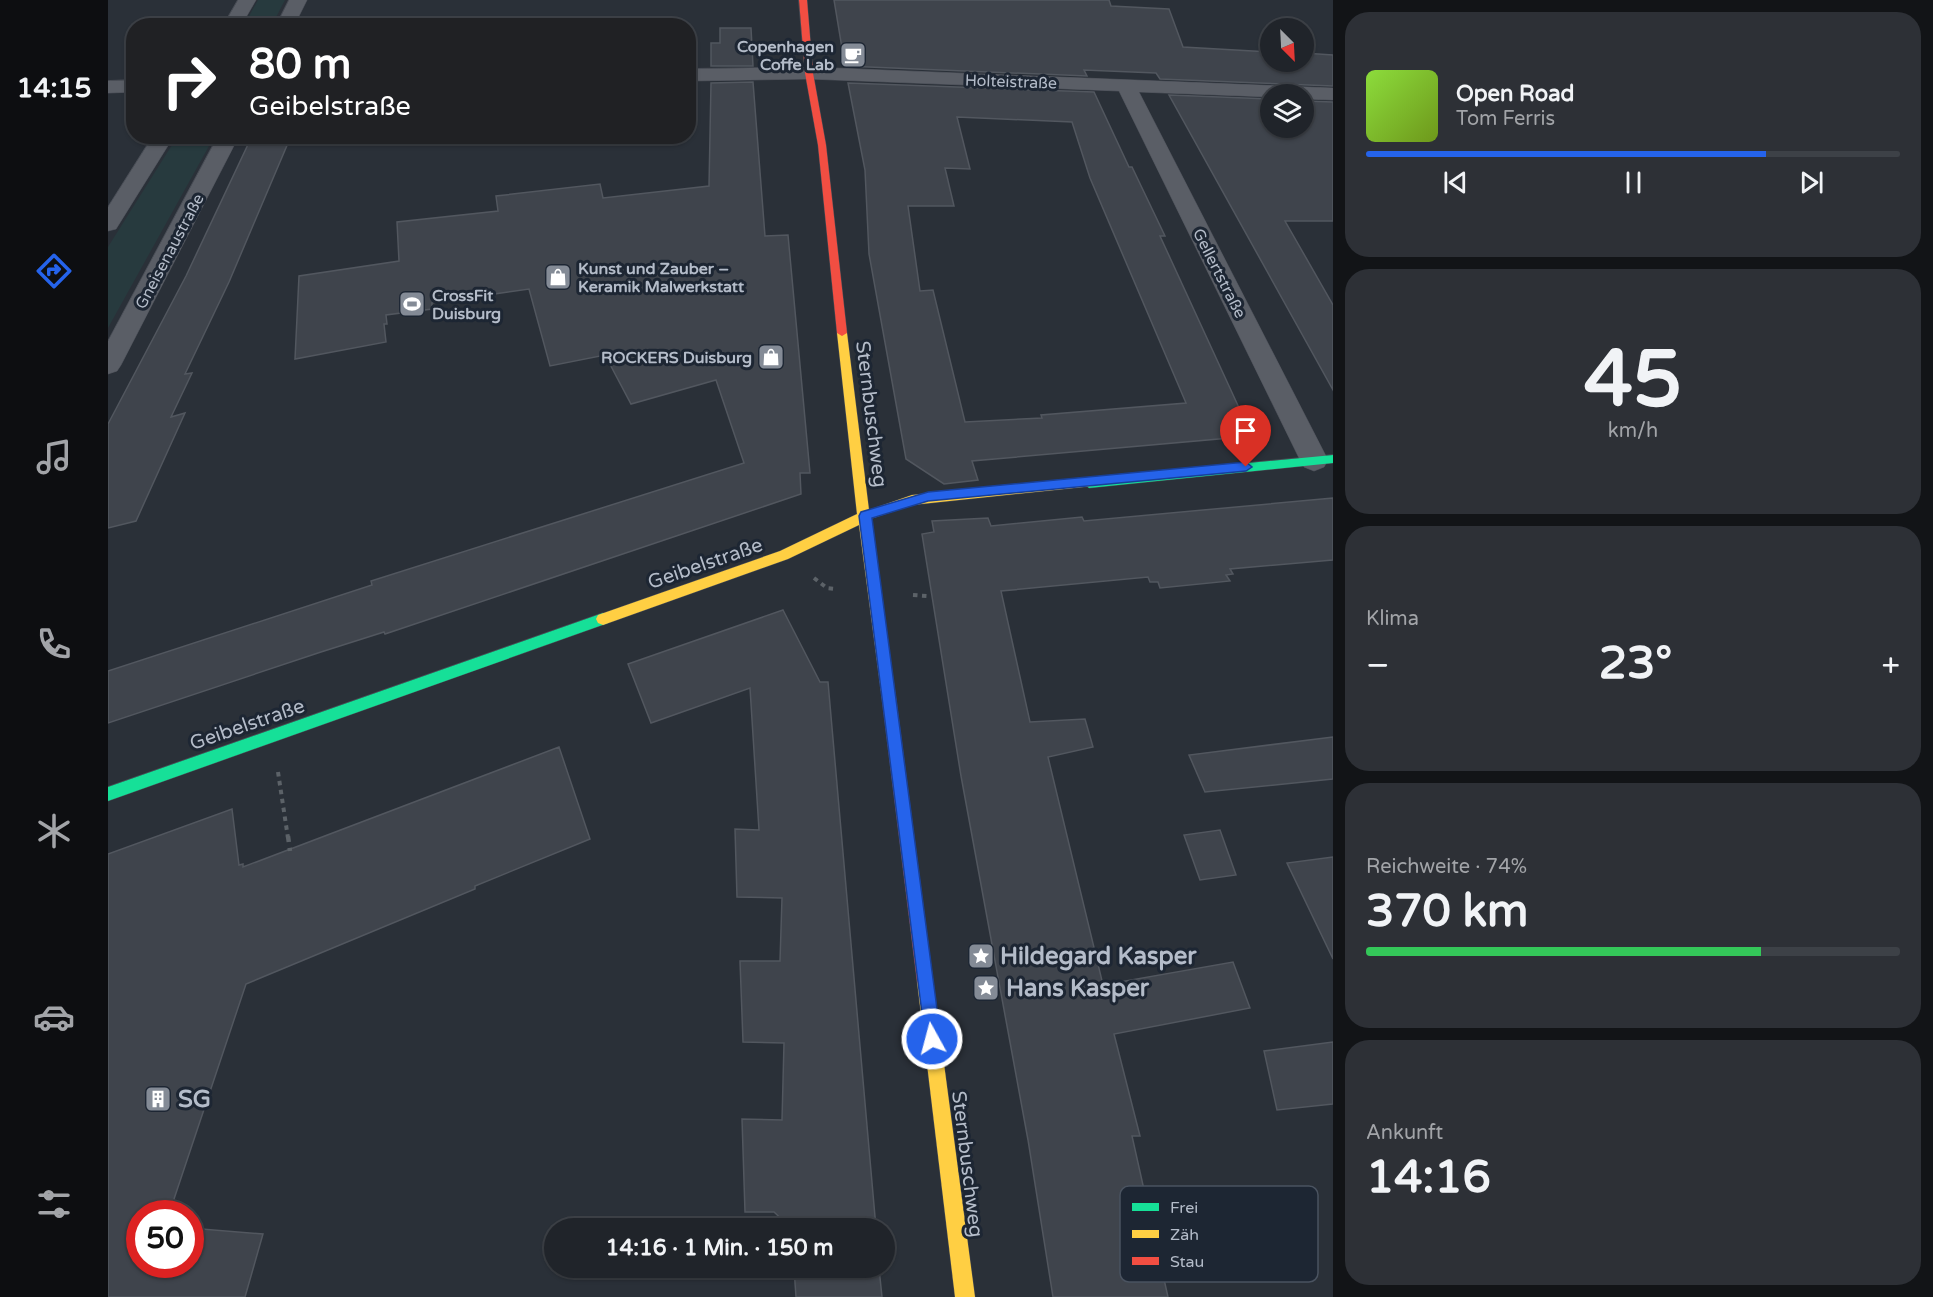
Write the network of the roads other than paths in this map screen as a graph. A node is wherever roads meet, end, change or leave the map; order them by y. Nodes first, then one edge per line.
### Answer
1 (247, 0) edge
2 (298, 0) edge
3 (803, 0) edge
4 (237, 18) edge
5 (289, 18) edge
6 (809, 74) junction
7 (696, 75) edge
8 (126, 86) edge
9 (1126, 86) junction
10 (108, 87) edge
11 (1333, 94) edge
12 (159, 144) edge
13 (225, 144) edge
14 (108, 224) edge
15 (108, 365) edge
16 (1323, 460) edge
17 (865, 516) junction
18 (108, 794) edge
19 (965, 1297) edge

1 - 4 street
2 - 5 street
3 - 6 main road, Sternbuschweg
6 - 7 street, Holteistraße
6 - 9 street, Holteistraße
6 - 17 main road, Sternbuschweg
8 - 10 street
9 - 11 street, Holteistraße
9 - 16 street, Gellertstraße
12 - 14 street
13 - 15 street, Gneisenaustraße
16 - 17 main road, Geibelstraße
17 - 18 main road, Geibelstraße
17 - 19 main road, Sternbuschweg

